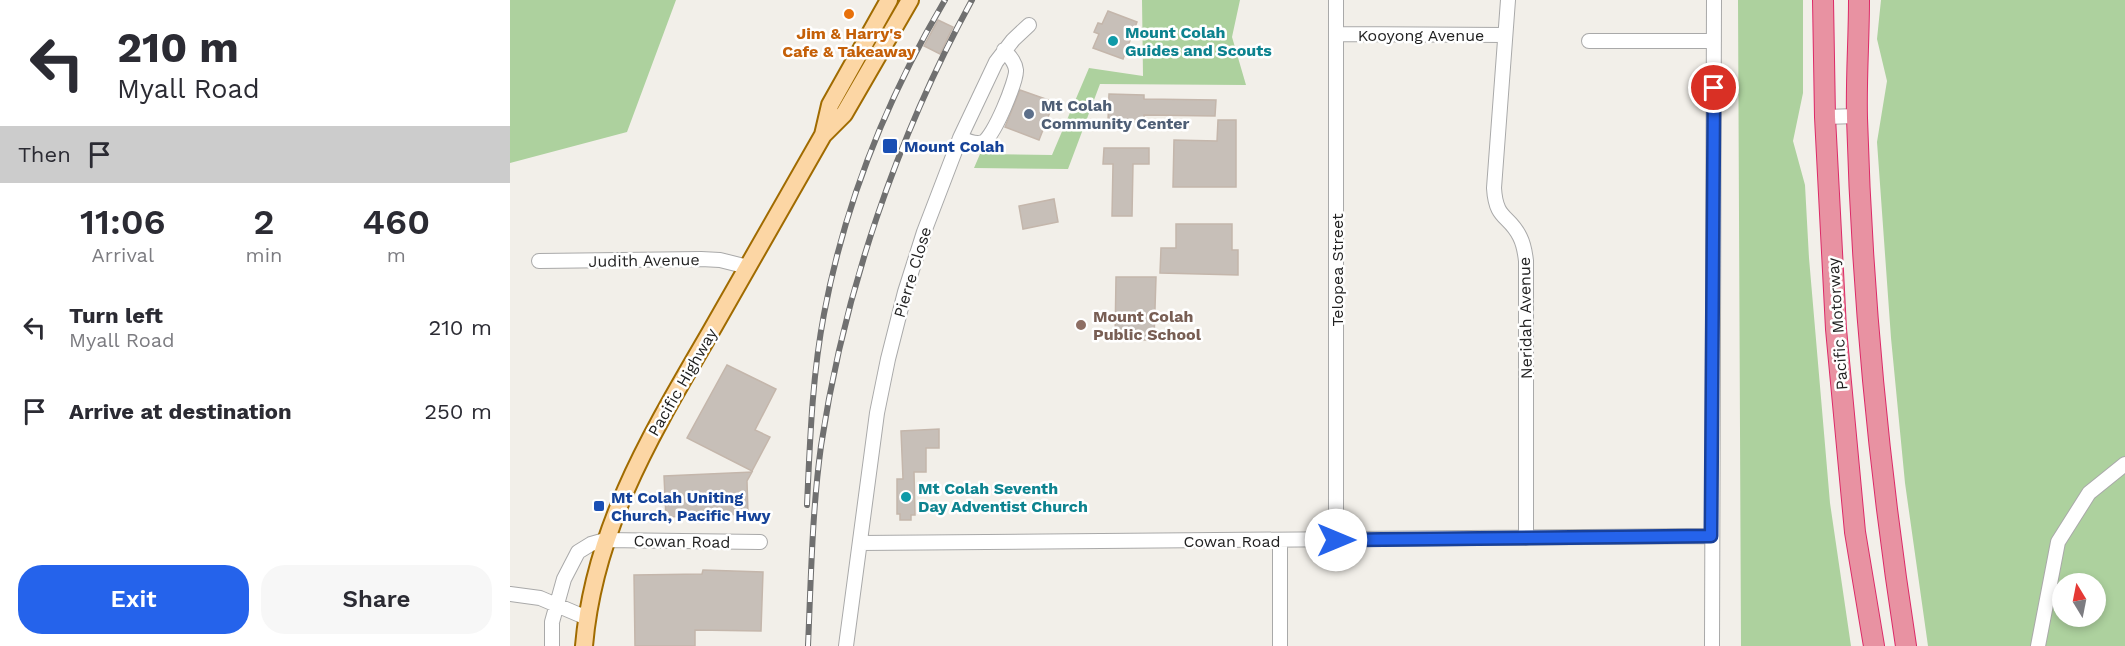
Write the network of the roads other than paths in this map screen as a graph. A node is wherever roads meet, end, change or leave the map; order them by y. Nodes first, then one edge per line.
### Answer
1 (889, 0) edge
2 (910, 0) edge
3 (1336, 0) edge
4 (1508, 0) edge
5 (1714, 0) edge
6 (1823, 0) edge
7 (1859, 0) edge
8 (1029, 25) dead end
9 (1337, 34) junction
10 (1505, 35) junction
11 (1714, 40) junction
12 (1589, 41) dead end
13 (1004, 50) junction
14 (1825, 117) junction
15 (1857, 117) junction
16 (823, 135) junction
17 (960, 138) junction
18 (540, 261) dead end
19 (748, 267) junction
20 (2125, 464) edge
21 (1711, 536) junction
22 (1526, 538) junction
23 (605, 540) junction
24 (1336, 540) junction
25 (1280, 541) junction
26 (760, 542) dead end
27 (860, 543) junction
28 (510, 594) edge
29 (556, 604) junction
30 (587, 618) junction
31 (552, 646) edge
32 (584, 646) edge
33 (846, 646) edge
34 (1280, 646) edge
35 (1712, 646) edge
36 (1874, 646) edge
37 (1906, 646) edge
38 (2038, 646) edge

1 - 16 main road, Pacific Highway
2 - 16 main road, Pacific Highway
3 - 9 street, Telopea Street
4 - 10 street, Neridah Avenue
5 - 11 street
6 - 14 highway, Pacific Motorway
7 - 15 highway, Pacific Motorway
8 - 13 street, Pierre Close
9 - 10 street, Kooyong Avenue
9 - 24 street, Telopea Street
10 - 22 street, Neridah Avenue
11 - 12 street
11 - 21 street
13 - 17 street, Pierre Close
13 - 17 street
14 - 15 street
14 - 36 highway, Pacific Motorway
15 - 37 highway, Pacific Motorway
16 - 19 main road, Pacific Highway
17 - 27 street, Pierre Close
18 - 19 street, Judith Avenue
19 - 23 main road, Pacific Highway
20 - 38 street
21 - 22 street, Cowan Road
21 - 35 street
22 - 24 street, Cowan Road
23 - 26 street, Cowan Road
23 - 29 street
23 - 30 main road, Pacific Highway
24 - 25 street, Cowan Road
25 - 27 street, Cowan Road
25 - 34 street
27 - 33 street, Pierre Close
28 - 29 street
29 - 30 street
29 - 31 street
30 - 32 main road, Pacific Highway

